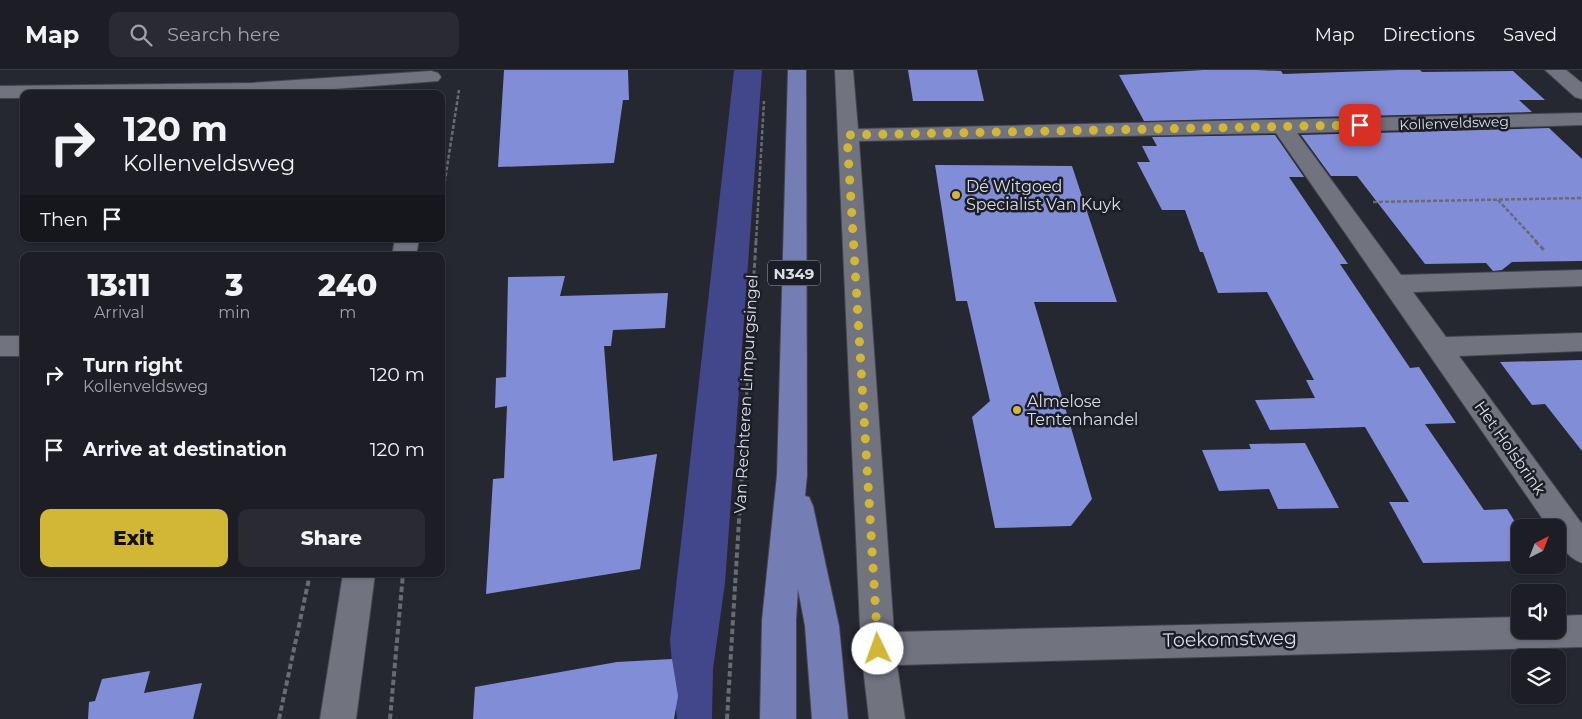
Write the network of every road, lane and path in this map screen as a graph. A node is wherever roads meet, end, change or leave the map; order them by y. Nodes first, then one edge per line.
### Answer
1 (797, 70) edge
2 (844, 70) edge
3 (1554, 70) edge
4 (431, 80) edge
5 (460, 84) dead end
6 (168, 90) edge
7 (0, 92) edge
8 (20, 92) edge
9 (1582, 93) edge
10 (764, 100) dead end
11 (1579, 122) edge
12 (1282, 127) junction
13 (847, 135) junction
14 (445, 180) edge
15 (1582, 198) edge
16 (1497, 199) junction
17 (1336, 203) junction
18 (1576, 278) edge
19 (1394, 284) junction
20 (1582, 342) edge
21 (0, 346) edge
22 (20, 346) edge
23 (1438, 347) junction
24 (792, 475) junction
25 (1582, 549) edge
26 (309, 577) edge
27 (359, 577) edge
28 (402, 577) edge
29 (1582, 632) edge
30 (878, 649) junction
31 (279, 719) edge
32 (338, 719) edge
33 (390, 719) edge
34 (727, 719) edge
35 (778, 719) edge
36 (830, 719) edge
37 (887, 719) edge

1 - 24 main road, N349
2 - 13 street
3 - 9 street
4 - 6 street
5 - 14 path
7 - 8 street
10 - 34 path, Van Rechteren Limpurgsingel
11 - 12 street, Kollenveldsweg
12 - 13 street, Kollenveldsweg
12 - 17 street, Het Holsbrink
13 - 30 street
15 - 16 path
16 - 17 path
16 - 18 path
17 - 19 street, Het Holsbrink
18 - 19 street
19 - 23 street, Het Holsbrink
20 - 23 street
21 - 22 street
23 - 25 street, Het Holsbrink
24 - 35 main road, N349
24 - 36 main road, N349
26 - 31 path
27 - 32 street
28 - 33 path
29 - 30 street, Toekomstweg
30 - 37 street

